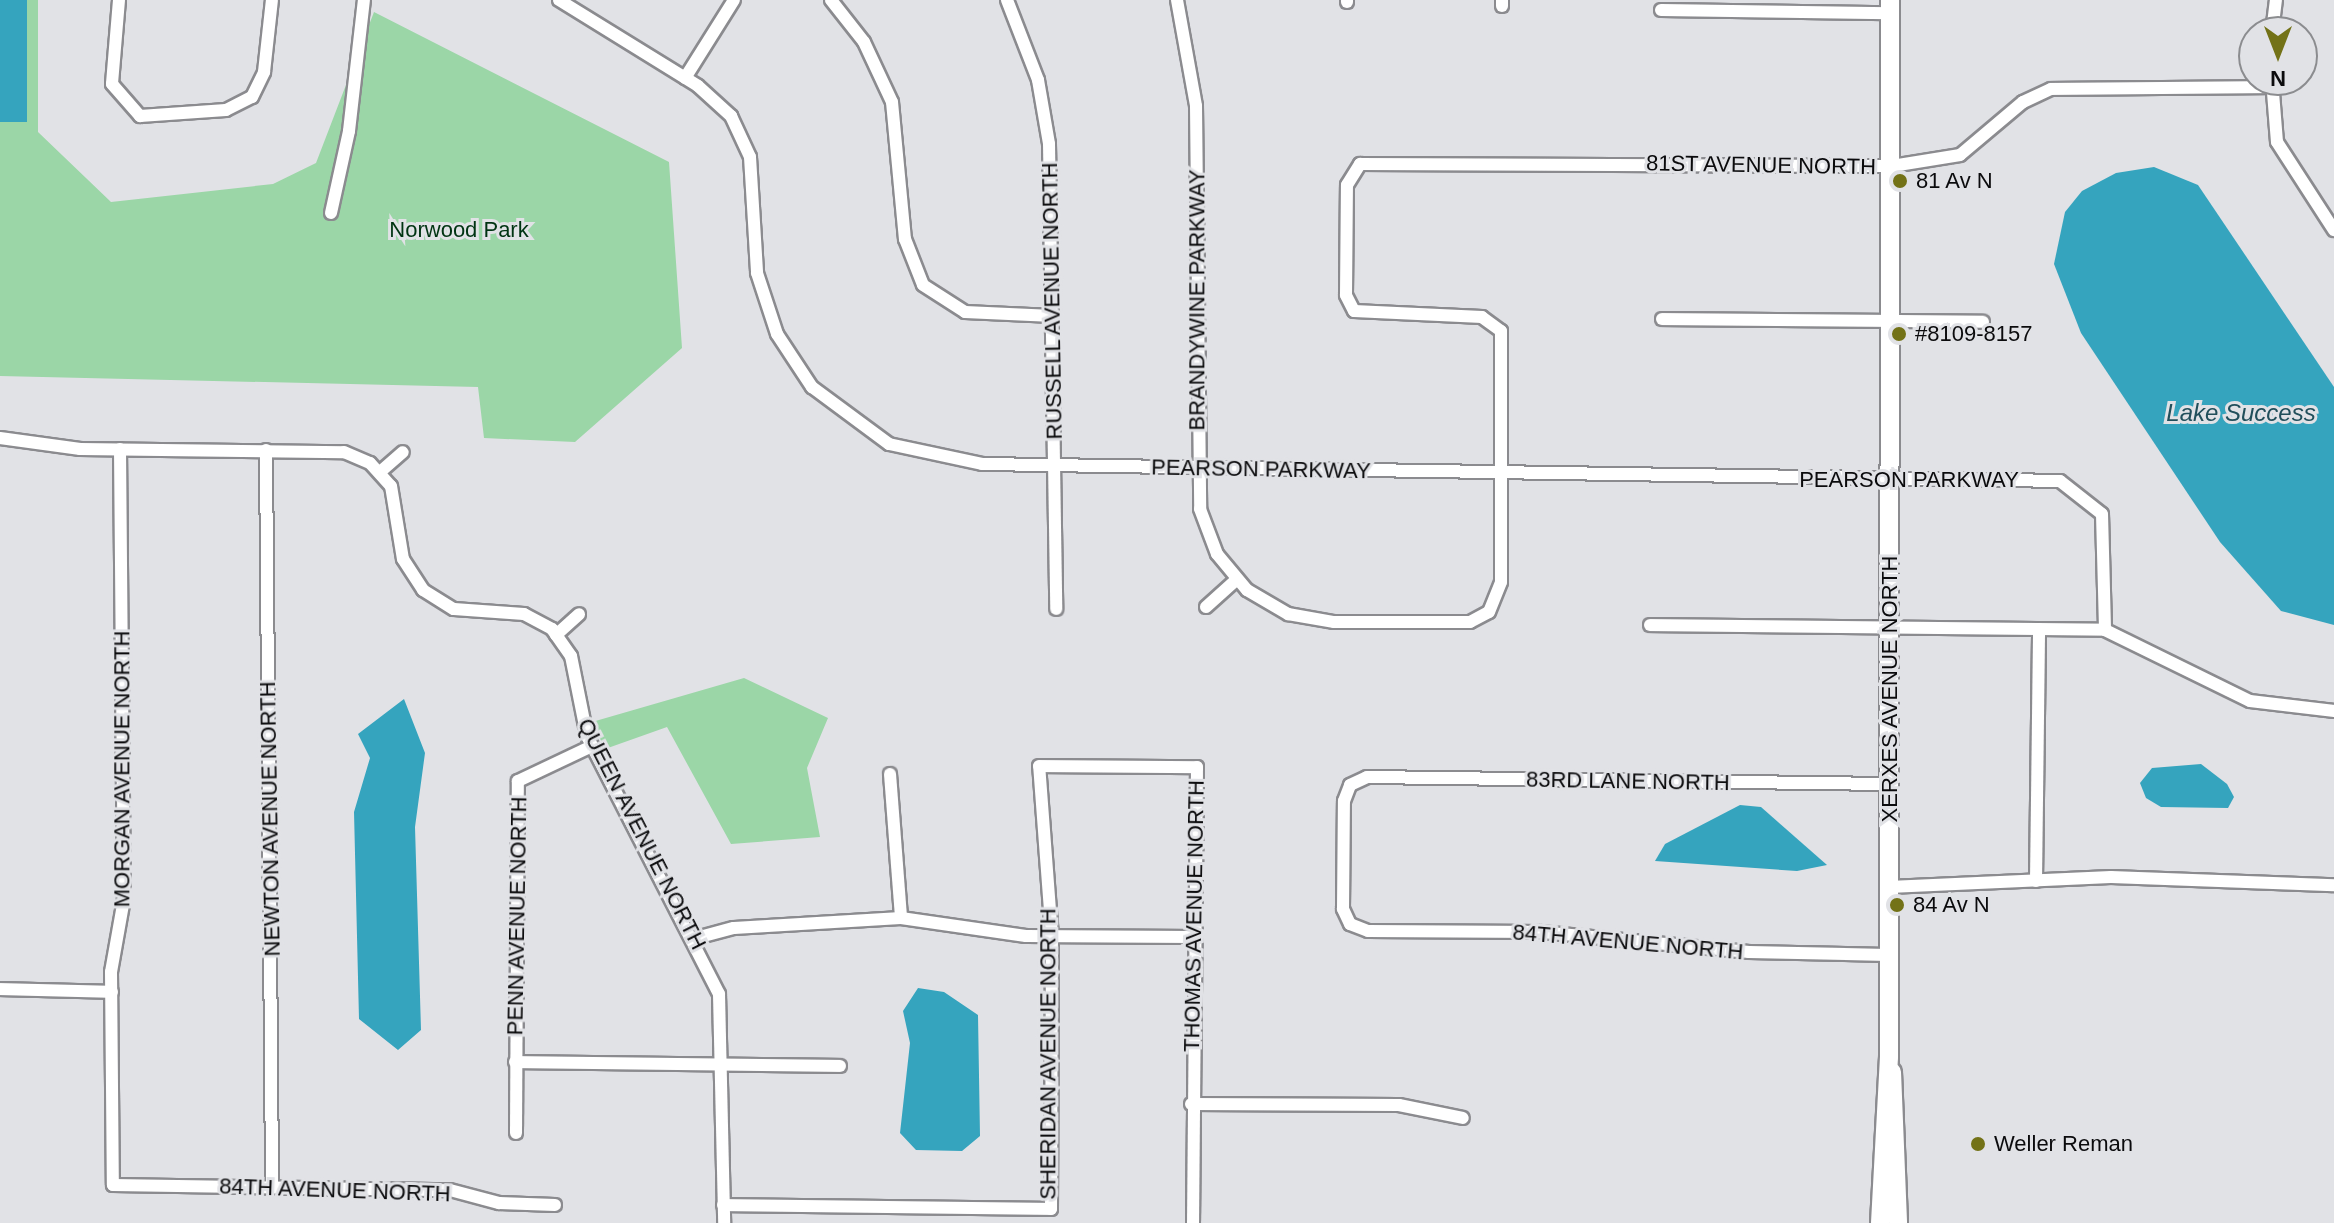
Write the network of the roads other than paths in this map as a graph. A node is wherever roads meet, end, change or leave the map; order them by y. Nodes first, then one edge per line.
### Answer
1 (119, 0) edge
2 (272, 0) edge
3 (364, 0) edge
4 (559, 0) edge
5 (734, 0) edge
6 (831, 0) edge
7 (1007, 0) edge
8 (1177, 0) edge
9 (1890, 6) edge
10 (1661, 10) dead end
11 (685, 78) junction
12 (2238, 84) edge
13 (2273, 96) edge
14 (1892, 166) junction
15 (331, 213) dead end
16 (2332, 224) edge
17 (1053, 316) junction
18 (1662, 319) dead end
19 (1891, 321) junction
20 (1983, 322) dead end
21 (0, 438) edge
22 (120, 449) junction
23 (266, 450) junction
24 (403, 452) dead end
25 (1054, 466) junction
26 (1197, 468) junction
27 (380, 472) junction
28 (1502, 473) junction
29 (1891, 482) junction
30 (1236, 580) junction
31 (1206, 607) dead end
32 (1056, 609) dead end
33 (579, 614) dead end
34 (1650, 625) dead end
35 (2039, 629) junction
36 (1890, 630) junction
37 (2105, 630) junction
38 (556, 635) junction
39 (2334, 711) edge
40 (592, 746) junction
41 (1039, 766) joint
42 (890, 774) dead end
43 (1889, 784) junction
44 (2036, 881) junction
45 (2334, 885) edge
46 (1889, 887) junction
47 (901, 918) junction
48 (1368, 931) joint
49 (1052, 937) junction
50 (1194, 937) junction
51 (696, 938) junction
52 (1888, 955) junction
53 (0, 989) edge
54 (112, 992) junction
55 (1889, 1057) junction
56 (515, 1062) junction
57 (840, 1066) dead end
58 (724, 1067) junction
59 (1191, 1104) junction
60 (1463, 1118) dead end
61 (516, 1133) dead end
62 (113, 1185) joint
63 (272, 1187) junction
64 (555, 1205) dead end
65 (723, 1205) junction
66 (724, 1223) edge
67 (1193, 1223) edge
68 (1880, 1223) edge
69 (1898, 1223) edge

1 - 2 street
3 - 15 street
4 - 11 street, PEARSON PARKWAY
5 - 11 street
6 - 17 street
7 - 17 street, RUSSELL AVENUE NORTH
8 - 26 street, BRANDYWINE PARKWAY
9 - 10 street
9 - 14 street, XERXES AVENUE NORTH
11 - 25 street, PEARSON PARKWAY
12 - 14 street, 81ST AVENUE NORTH
13 - 16 street
14 - 19 street, XERXES AVENUE NORTH
14 - 28 street, 81ST AVENUE NORTH
17 - 25 street, RUSSELL AVENUE NORTH
18 - 19 street
19 - 20 street
19 - 29 street, XERXES AVENUE NORTH
21 - 22 street
22 - 23 street
22 - 54 street, MORGAN AVENUE NORTH
23 - 27 street
23 - 63 street, NEWTON AVENUE NORTH
24 - 27 street
25 - 26 street, PEARSON PARKWAY
25 - 32 street, RUSSELL AVENUE NORTH
26 - 28 street, PEARSON PARKWAY
26 - 30 street, BRANDYWINE PARKWAY
27 - 38 street
28 - 29 street, PEARSON PARKWAY
28 - 30 street, BRANDYWINE PARKWAY
29 - 36 street, XERXES AVENUE NORTH
29 - 37 street, PEARSON PARKWAY
30 - 31 street
33 - 38 street
34 - 36 street
35 - 36 street
35 - 37 street
35 - 44 street
36 - 43 street, XERXES AVENUE NORTH
37 - 39 street
38 - 40 street, QUEEN AVENUE NORTH
40 - 51 street, QUEEN AVENUE NORTH
40 - 56 street, PENN AVENUE NORTH
41 - 49 street, SHERIDAN AVENUE NORTH
41 - 50 street, THOMAS AVENUE NORTH
42 - 47 street
43 - 46 street, XERXES AVENUE NORTH
43 - 48 street, 83RD LANE NORTH
44 - 45 street
44 - 46 street
46 - 52 street, XERXES AVENUE NORTH
47 - 49 street
47 - 51 street
48 - 52 street, 84TH AVENUE NORTH
49 - 50 street
49 - 65 street, SHERIDAN AVENUE NORTH
50 - 59 street, THOMAS AVENUE NORTH
51 - 58 street, QUEEN AVENUE NORTH
52 - 55 street, XERXES AVENUE NORTH
53 - 54 street
54 - 62 street, MORGAN AVENUE NORTH
55 - 68 street, XERXES AVENUE NORTH
55 - 69 street, XERXES AVENUE NORTH
56 - 58 street
56 - 61 street, PENN AVENUE NORTH
57 - 58 street
58 - 65 street, QUEEN AVENUE NORTH
59 - 60 street
59 - 67 street, THOMAS AVENUE NORTH
62 - 63 street, 84TH AVENUE NORTH
63 - 64 street, 84TH AVENUE NORTH
65 - 66 street, QUEEN AVENUE NORTH

